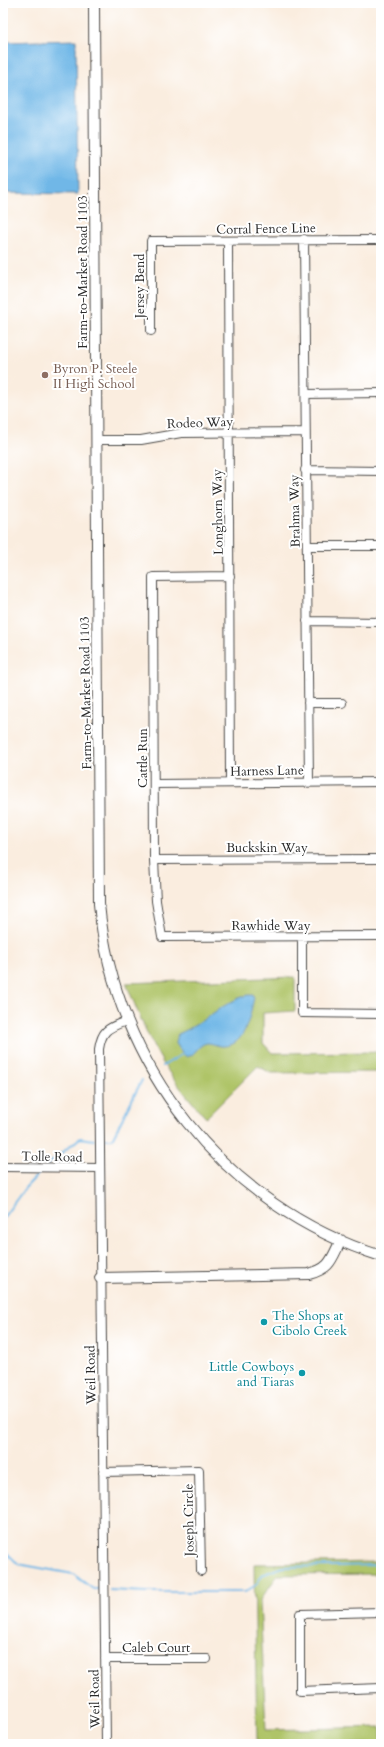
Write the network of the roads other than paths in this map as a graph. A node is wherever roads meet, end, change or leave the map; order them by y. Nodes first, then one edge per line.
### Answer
1 (94, 3) edge
2 (304, 239) junction
3 (228, 240) junction
4 (381, 240) edge
5 (151, 241) joint
6 (151, 331) dead end
7 (381, 393) edge
8 (306, 394) junction
9 (305, 432) junction
10 (228, 433) junction
11 (96, 440) junction
12 (305, 470) junction
13 (381, 471) edge
14 (307, 546) junction
15 (381, 546) edge
16 (230, 576) junction
17 (307, 621) junction
18 (381, 622) edge
19 (308, 703) junction
20 (342, 703) dead end
21 (309, 782) junction
22 (381, 782) edge
23 (230, 783) junction
24 (154, 784) junction
25 (381, 859) edge
26 (154, 860) junction
27 (381, 936) edge
28 (162, 937) joint
29 (302, 937) junction
30 (381, 1014) edge
31 (126, 1021) junction
32 (3, 1168) edge
33 (100, 1168) junction
34 (341, 1240) junction
35 (381, 1256) edge
36 (100, 1278) junction
37 (103, 1472) junction
38 (201, 1571) dead end
39 (381, 1612) edge
40 (106, 1659) junction
41 (207, 1659) dead end
42 (381, 1688) edge
43 (106, 1744) edge

1 - 11 main road, Farm-to-Market Road 1103
2 - 3 street, Corral Fence Line
2 - 4 street, Corral Fence Line
2 - 8 street, Brahma Way
3 - 5 street, Corral Fence Line
3 - 10 street, Longhorn Way
5 - 6 street, Jersey Bend
7 - 8 street
8 - 9 street, Brahma Way
9 - 10 street, Rodeo Way
9 - 12 street, Brahma Way
10 - 11 street, Rodeo Way
10 - 16 street, Longhorn Way
11 - 31 main road, Farm-to-Market Road 1103
12 - 13 street
12 - 14 street, Brahma Way
14 - 15 street
14 - 17 street, Brahma Way
16 - 23 street, Longhorn Way
16 - 24 street, Cattle Run
17 - 18 street
17 - 19 street, Brahma Way
19 - 20 street
19 - 21 street, Brahma Way
21 - 22 street, Harness Lane
21 - 23 street, Harness Lane
23 - 24 street, Harness Lane
24 - 26 street, Cattle Run
25 - 26 street, Buckskin Way
26 - 28 street, Cattle Run
27 - 29 street, Rawhide Way
28 - 29 street, Rawhide Way
29 - 30 street
31 - 33 street, Weil Road
31 - 34 main road, Farm-to-Market Road 1103
32 - 33 street, Tolle Road
33 - 36 street, Weil Road
34 - 35 main road, Farm-to-Market Road 1103
34 - 36 main road
36 - 37 street, Weil Road
37 - 38 street, Joseph Circle
37 - 40 street, Weil Road
39 - 42 street
40 - 41 street, Caleb Court
40 - 43 street, Weil Road

